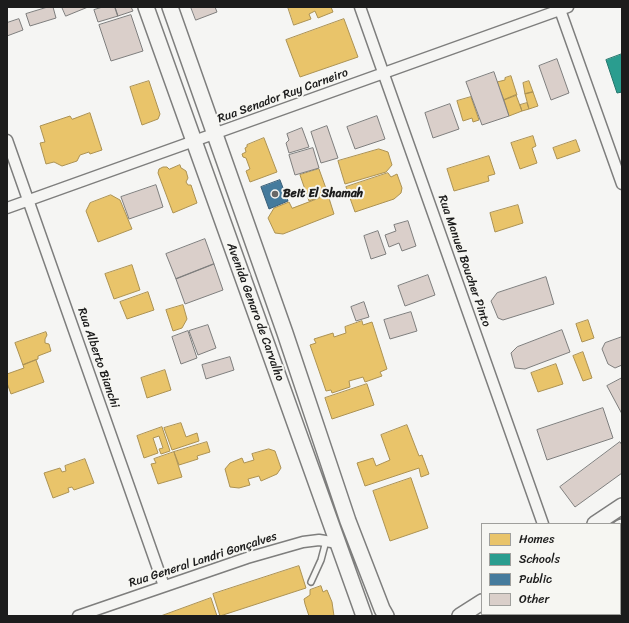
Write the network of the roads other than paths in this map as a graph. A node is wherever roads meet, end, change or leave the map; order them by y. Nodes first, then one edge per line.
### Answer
1 (146, 7) edge
2 (170, 7) edge
3 (360, 7) edge
4 (563, 8) edge
5 (384, 74) junction
6 (214, 134) junction
7 (7, 140) edge
8 (194, 141) junction
9 (622, 184) edge
10 (28, 200) junction
11 (7, 208) edge
12 (285, 335) junction
13 (266, 343) junction
14 (621, 508) edge
15 (543, 523) edge
16 (597, 523) edge
17 (349, 525) junction
18 (332, 536) junction
19 (311, 582) dead end
20 (164, 586) junction
21 (481, 603) edge
22 (78, 616) edge
23 (364, 616) edge
24 (386, 616) edge
25 (460, 616) edge

1 - 8 street, Avenida Genaro de Carvalho
2 - 6 street, Avenida Genaro de Carvalho
3 - 5 street, Rua Manuel Boucher Pinto
4 - 5 street, Rua Senador Ruy Carneiro
4 - 9 street
5 - 6 street, Rua Senador Ruy Carneiro
5 - 15 street, Rua Manuel Boucher Pinto
6 - 8 street, Rua Senador Ruy Carneiro
6 - 12 street, Avenida Genaro de Carvalho
7 - 10 street, Rua Alberto Bianchi
8 - 10 street, Rua Senador Ruy Carneiro
8 - 13 street, Avenida Genaro de Carvalho
10 - 11 street, Rua Senador Ruy Carneiro
10 - 20 street, Rua Alberto Bianchi
12 - 13 street
12 - 17 street, Avenida Genaro de Carvalho
13 - 18 street, Avenida Genaro de Carvalho
14 - 16 street
17 - 18 street
17 - 24 street, Avenida Genaro de Carvalho
18 - 19 lane
18 - 20 street, Rua General Landri Gonçalves
18 - 23 street, Avenida Genaro de Carvalho
20 - 22 street, Rua General Landri Gonçalves
21 - 25 street

